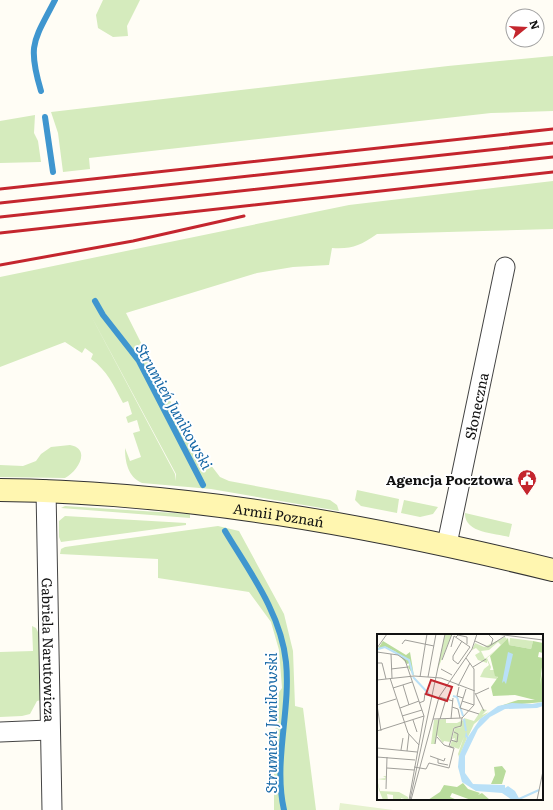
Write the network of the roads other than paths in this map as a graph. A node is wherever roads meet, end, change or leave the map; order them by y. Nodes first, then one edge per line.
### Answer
1 (505, 267) dead end
2 (0, 490) edge
3 (46, 490) junction
4 (447, 544) junction
5 (553, 570) edge
6 (49, 730) junction
7 (0, 732) edge
8 (52, 810) edge

1 - 4 street, Słoneczna
2 - 3 main road, Armii Poznań
3 - 4 main road, Armii Poznań
3 - 6 street, Gabriela Narutowicza
4 - 5 main road, Armii Poznań
6 - 7 street
6 - 8 street, Gabriela Narutowicza

